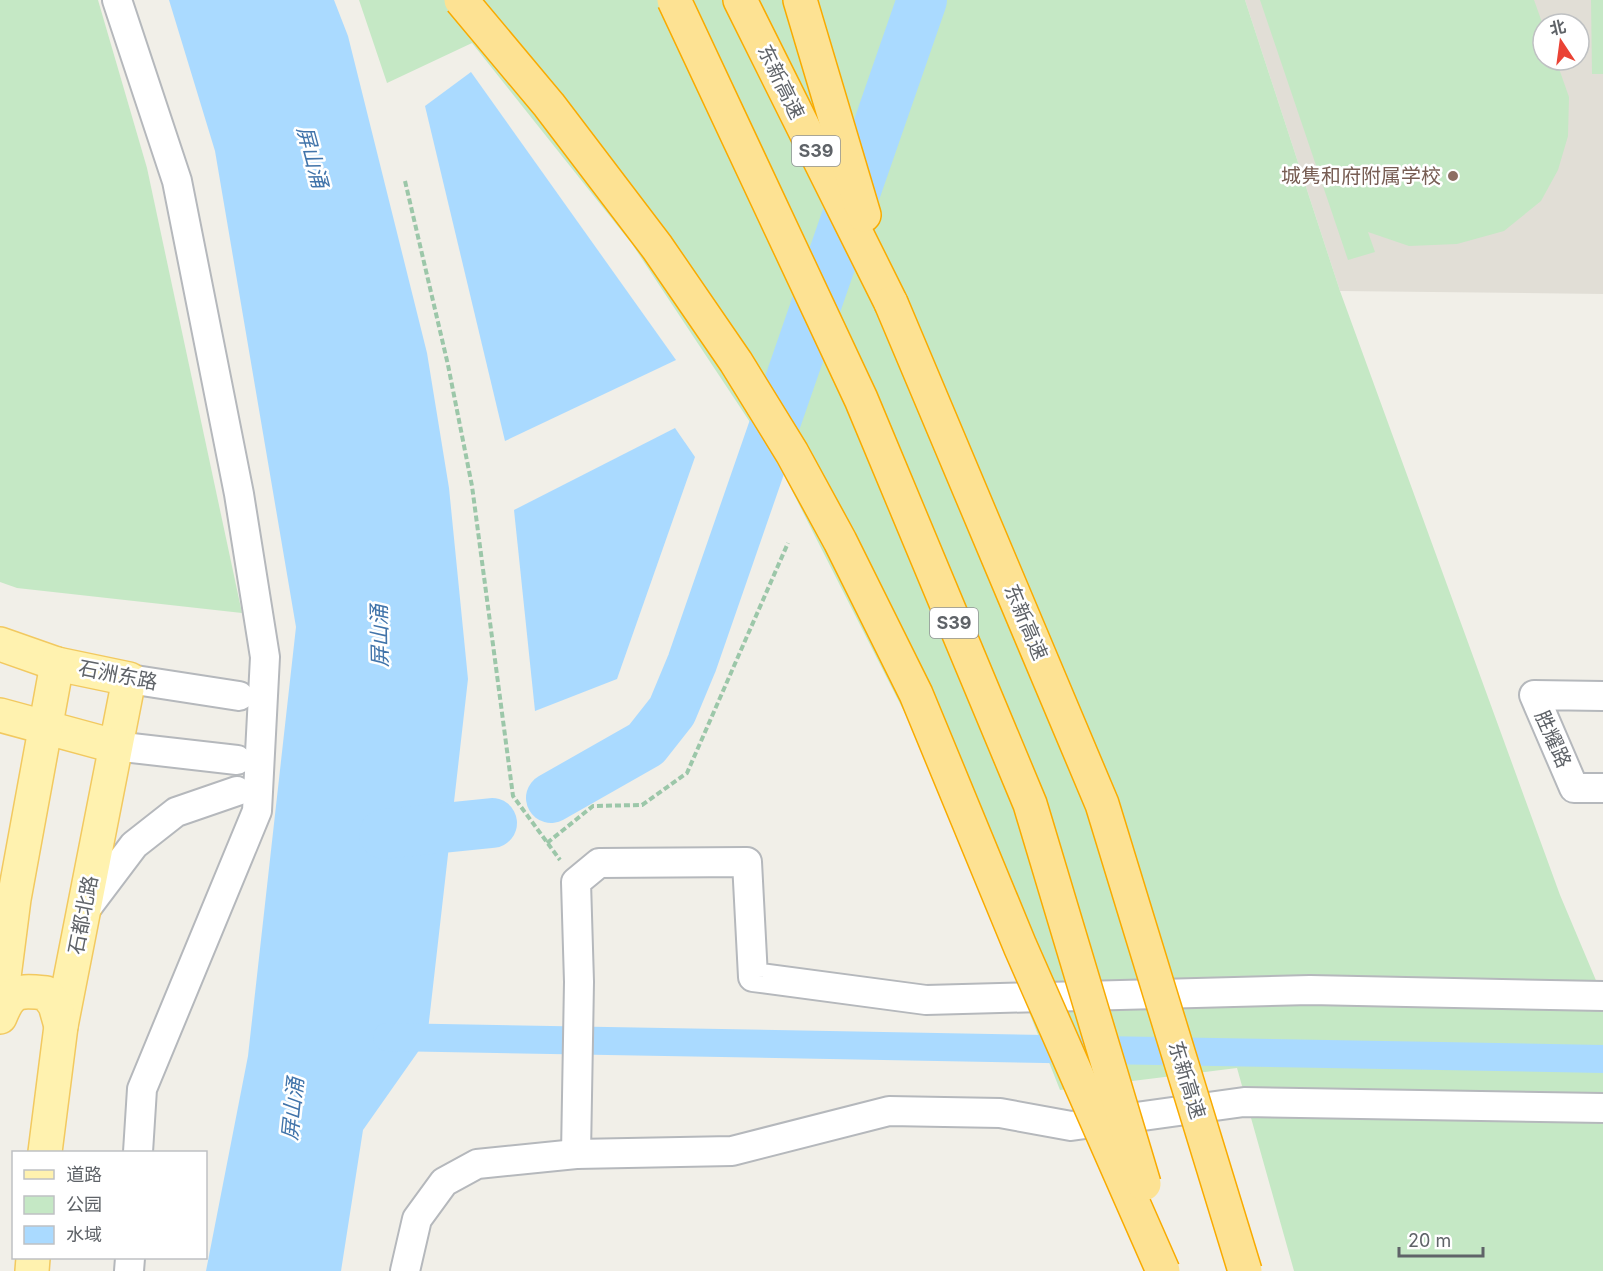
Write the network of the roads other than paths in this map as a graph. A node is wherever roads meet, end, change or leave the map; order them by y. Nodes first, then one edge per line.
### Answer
1 (117, 0) edge
2 (461, 0) edge
3 (674, 0) edge
4 (740, 0) edge
5 (800, 0) edge
6 (891, 303) junction
7 (0, 644) edge
8 (57, 663) junction
9 (129, 679) junction
10 (239, 696) dead end
11 (1603, 696) edge
12 (0, 716) edge
13 (45, 728) junction
14 (114, 746) junction
15 (237, 760) dead end
16 (1603, 788) edge
17 (237, 791) dead end
18 (0, 855) edge
19 (14, 899) junction
20 (85, 910) junction
21 (1603, 996) edge
22 (0, 1008) edge
23 (0, 1017) edge
24 (61, 1026) junction
25 (1603, 1108) edge
26 (45, 1151) edge
27 (138, 1151) edge
28 (576, 1154) junction
29 (405, 1271) edge
30 (1163, 1271) edge
31 (1170, 1271) edge
32 (1245, 1271) edge

1 - 27 street
2 - 30 highway, bridge
3 - 31 highway, S39, bridge
4 - 6 highway, 东新高速 / S39
5 - 6 highway
6 - 32 highway, 东新高速 / S39, bridge
7 - 8 main road, 石洲东路
8 - 9 main road, 石洲东路
8 - 13 main road
9 - 10 street, 石洲东路
9 - 14 main road, 石都北路
11 - 16 street, 胜耀路
12 - 13 main road
13 - 14 main road
13 - 19 main road
14 - 15 street
14 - 20 main road, 石都北路
17 - 20 street
18 - 19 main road
19 - 22 main road
20 - 24 main road, 石都北路
21 - 28 street
23 - 24 main road
24 - 26 main road, 石都北路
25 - 28 street
28 - 29 street

